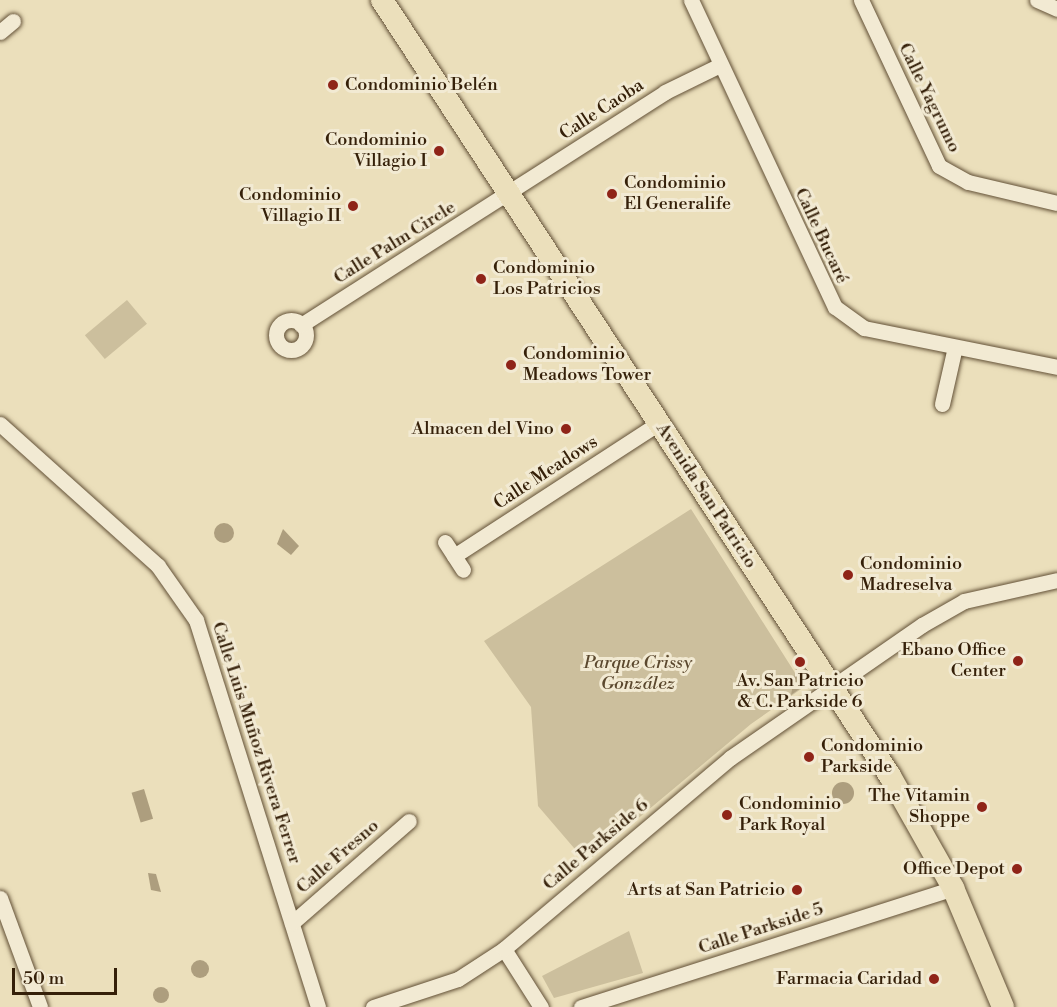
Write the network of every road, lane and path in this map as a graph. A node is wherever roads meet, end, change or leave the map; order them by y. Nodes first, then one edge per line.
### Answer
1 (382, 0) edge
2 (692, 0) edge
3 (861, 0) edge
4 (1037, 0) edge
5 (1057, 9) edge
6 (13, 21) dead end
7 (0, 32) edge
8 (720, 65) junction
9 (509, 193) junction
10 (1057, 203) edge
11 (301, 325) dead end
12 (955, 347) junction
13 (1057, 367) edge
14 (942, 404) dead end
15 (659, 423) junction
16 (0, 424) edge
17 (445, 542) dead end
18 (454, 556) junction
19 (463, 570) dead end
20 (1057, 580) edge
21 (830, 686) junction
22 (409, 821) dead end
23 (952, 888) junction
24 (0, 898) edge
25 (292, 923) junction
26 (504, 949) junction
27 (40, 1007) edge
28 (318, 1007) edge
29 (374, 1007) edge
30 (541, 1007) edge
31 (581, 1007) edge
32 (1004, 1007) edge

1 - 9 main road, Avenida San Patricio
2 - 8 street, Calle Bucaré
3 - 10 street, Calle Yagrumo
4 - 5 street
6 - 7 street
8 - 9 street, Calle Caoba
8 - 12 street, Calle Bucaré
9 - 11 street, Calle Palm Circle
9 - 15 main road, Avenida San Patricio
12 - 13 street, Calle Bucaré
12 - 14 street
15 - 18 street, Calle Meadows
15 - 21 main road, Avenida San Patricio
16 - 25 street, Calle Luis Muñoz Rivera Ferrer
17 - 18 street
18 - 19 street
20 - 21 street, Calle Parkside 6
21 - 23 main road, Avenida San Patricio
21 - 26 street, Calle Parkside 6
22 - 25 street, Calle Fresno
23 - 31 street, Calle Parkside 5
23 - 32 main road, Avenida San Patricio
24 - 27 street
25 - 28 street, Calle Luis Muñoz Rivera Ferrer
26 - 29 street, Calle Parkside 6
26 - 30 street

